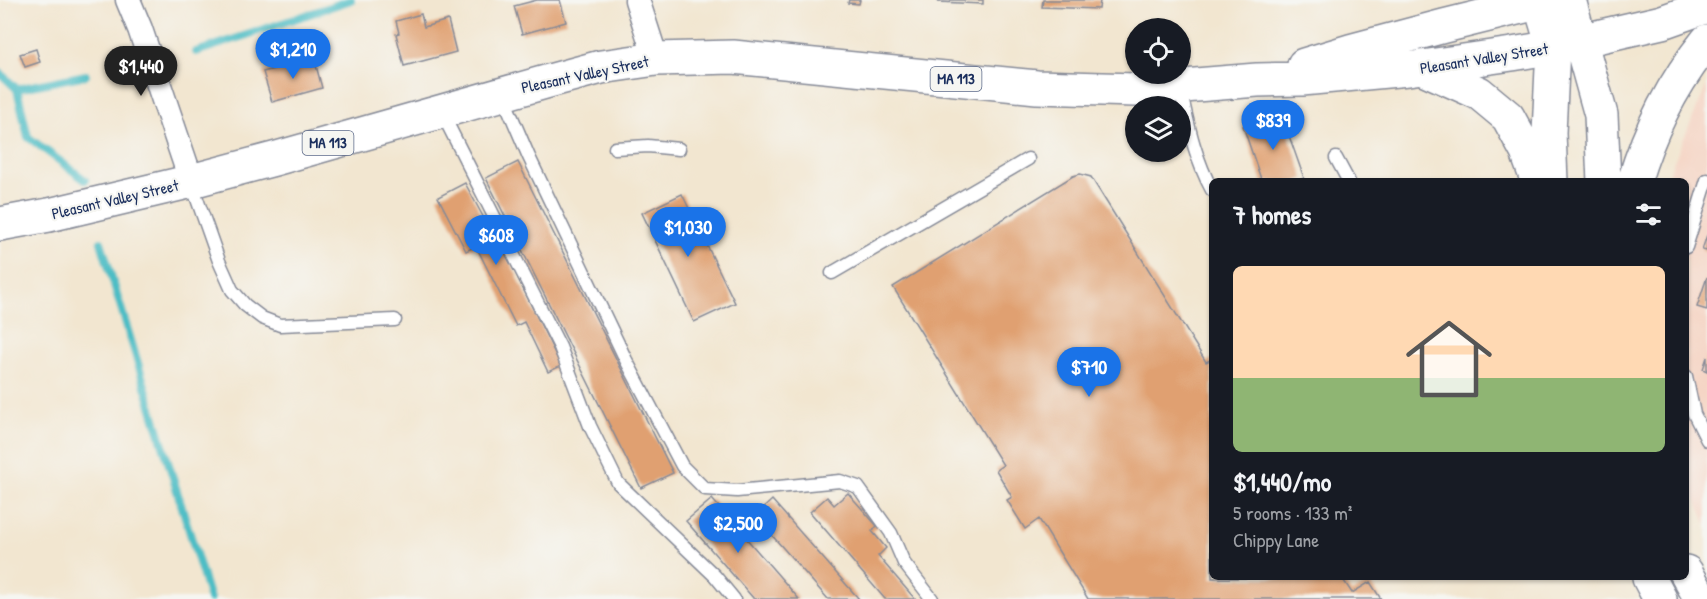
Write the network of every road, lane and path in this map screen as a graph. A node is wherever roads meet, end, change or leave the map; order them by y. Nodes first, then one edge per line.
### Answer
1 (129, 0) edge
2 (637, 0) edge
3 (1553, 1) edge
4 (1707, 6) edge
5 (1707, 41) edge
6 (1567, 44) junction
7 (656, 59) junction
8 (1421, 67) junction
9 (1257, 80) junction
10 (1179, 87) junction
11 (502, 93) junction
12 (441, 111) junction
13 (615, 148) dead end
14 (679, 149) dead end
15 (1336, 158) dead end
16 (1029, 159) dead end
17 (1347, 178) edge
18 (1537, 178) edge
19 (1551, 178) edge
20 (1604, 178) edge
21 (1636, 178) edge
22 (191, 180) junction
23 (1707, 180) edge
24 (1209, 185) edge
25 (0, 224) edge
26 (1689, 237) edge
27 (832, 273) dead end
28 (395, 320) dead end
29 (1689, 390) edge
30 (1707, 440) edge
31 (1689, 577) edge
32 (1650, 580) edge
33 (734, 599) edge
34 (932, 599) edge
35 (1660, 599) edge
36 (1701, 599) edge

1 - 22 street
2 - 7 street
3 - 6 main road
3 - 9 main road, Pleasant Valley Street / MA 113
4 - 6 main road, Pleasant Valley Street / MA 113
5 - 21 main road
6 - 8 main road, Pleasant Valley Street / MA 113
6 - 19 main road
6 - 20 main road
7 - 10 main road, Pleasant Valley Street / MA 113
7 - 11 main road, Pleasant Valley Street / MA 113
8 - 9 main road, Pleasant Valley Street / MA 113
8 - 18 main road
9 - 10 main road, Pleasant Valley Street / MA 113
10 - 24 lane
11 - 12 main road, Pleasant Valley Street / MA 113
11 - 34 lane
12 - 22 main road, Pleasant Valley Street / MA 113
12 - 33 lane
13 - 14 lane
15 - 17 lane
16 - 27 lane
22 - 25 main road, Pleasant Valley Street / MA 113
22 - 28 lane
23 - 26 lane
29 - 30 lane
31 - 36 main road
32 - 35 main road

